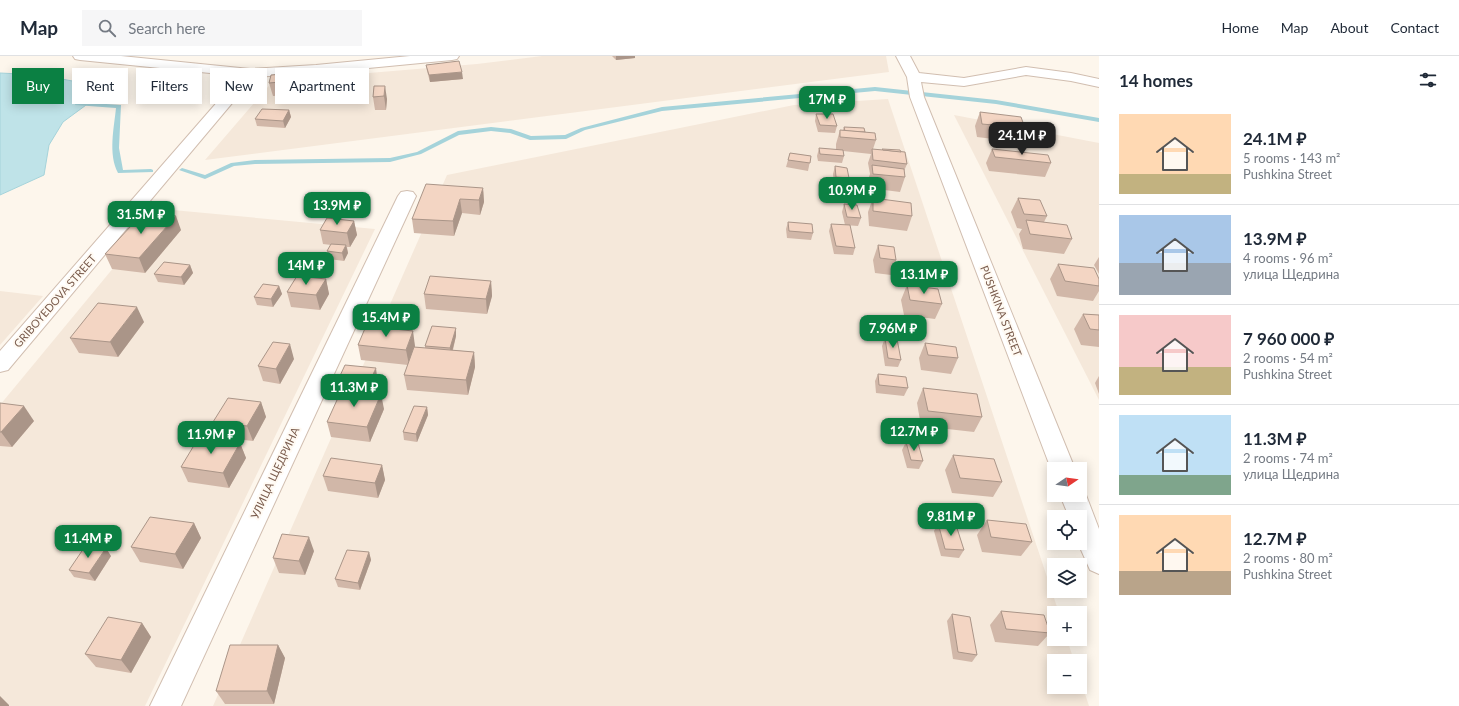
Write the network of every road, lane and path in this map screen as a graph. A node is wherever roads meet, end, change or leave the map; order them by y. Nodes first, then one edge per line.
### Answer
1 (80, 56) edge
2 (452, 56) edge
3 (903, 56) edge
4 (210, 69) edge
5 (267, 72) edge
6 (1099, 83) edge
7 (915, 86) junction
8 (223, 104) edge
9 (407, 196) dead end
10 (0, 365) edge
11 (1060, 462) edge
12 (1076, 502) edge
13 (1099, 562) edge
14 (165, 706) edge

1 - 4 street
2 - 5 street
3 - 7 street, PUSHKINA STREET
6 - 7 street
7 - 11 street, PUSHKINA STREET
8 - 10 street, GRIBOYEDOVA STREET
9 - 14 street, УЛИЦА ЩЕДРИНА
12 - 13 street

